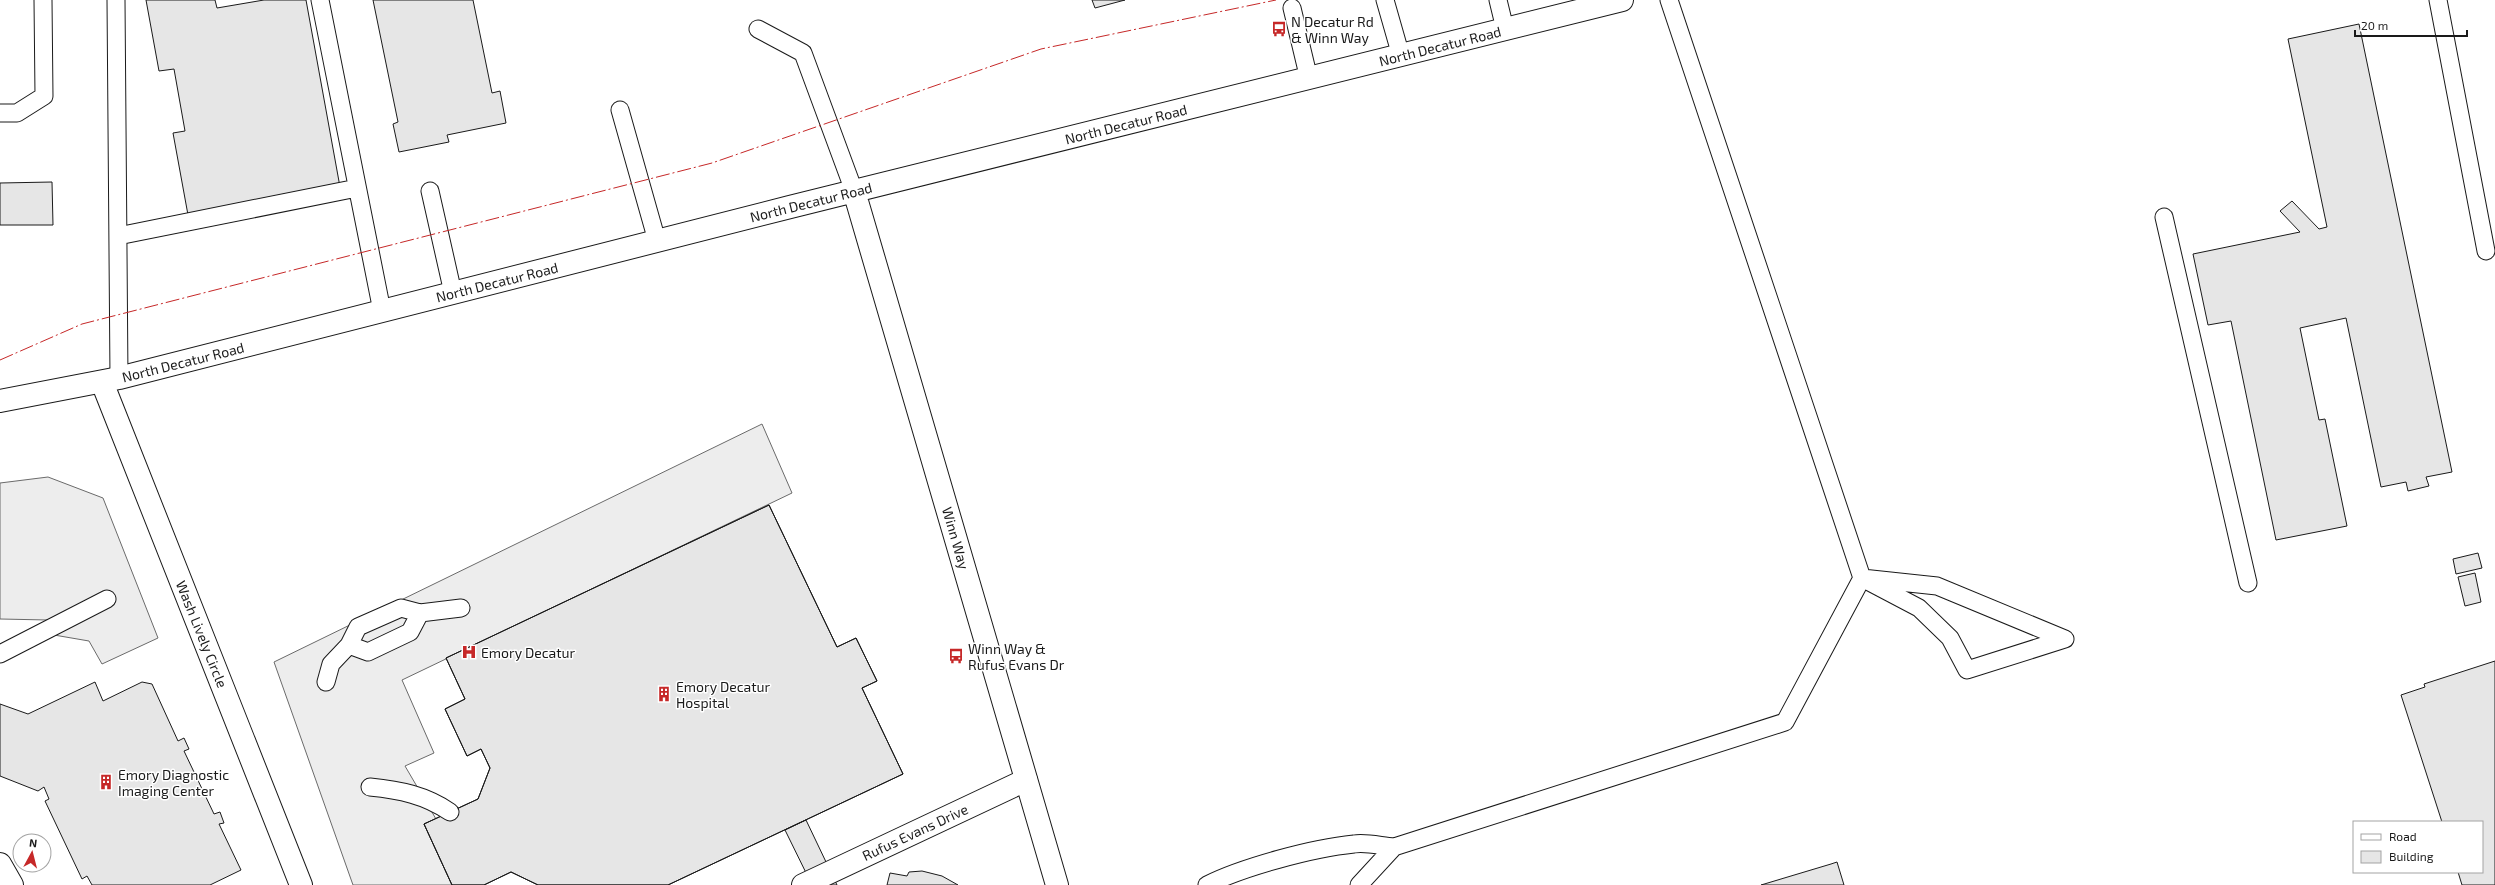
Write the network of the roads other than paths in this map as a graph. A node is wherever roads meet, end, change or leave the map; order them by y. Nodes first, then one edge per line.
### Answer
1 (42, 0) edge
2 (116, 0) edge
3 (320, 0) edge
4 (1385, 0) edge
5 (1498, 0) edge
6 (1622, 0) edge
7 (1669, 0) edge
8 (2438, 0) edge
9 (1292, 8) dead end
10 (758, 29) dead end
11 (1506, 29) junction
12 (1401, 56) junction
13 (1309, 79) junction
14 (620, 110) dead end
15 (0, 113) edge
16 (357, 188) junction
17 (430, 191) dead end
18 (854, 191) junction
19 (2164, 217) dead end
20 (118, 236) junction
21 (657, 241) junction
22 (2486, 251) dead end
23 (453, 293) junction
24 (382, 311) junction
25 (110, 380) junction
26 (0, 401) edge
27 (1862, 578) junction
28 (2248, 583) dead end
29 (107, 598) dead end
30 (461, 608) dead end
31 (420, 613) junction
32 (349, 645) junction
33 (0, 654) edge
34 (326, 682) dead end
35 (1026, 780) junction
36 (370, 787) dead end
37 (450, 812) dead end
38 (1394, 847) junction
39 (0, 864) edge
40 (12, 885) edge
41 (301, 885) edge
42 (803, 885) edge
43 (1057, 885) edge
44 (1207, 885) edge
45 (1359, 885) edge

1 - 15 lane
2 - 20 lane
3 - 16 lane
4 - 12 lane
5 - 11 lane
6 - 11 main road, North Decatur Road
7 - 27 lane
8 - 22 lane
9 - 13 lane
10 - 18 lane
11 - 12 main road, North Decatur Road
12 - 13 main road, North Decatur Road
13 - 18 main road, North Decatur Road
14 - 21 lane
16 - 20 lane
16 - 24 lane
17 - 23 lane
18 - 21 main road, North Decatur Road
18 - 35 main road, Winn Way
19 - 28 lane
20 - 25 lane
21 - 23 main road, North Decatur Road
23 - 24 main road, North Decatur Road
24 - 25 main road, North Decatur Road
25 - 26 main road, North Decatur Road
25 - 41 main road, Wash Lively Circle
27 - 27 lane
27 - 38 lane
29 - 33 lane
30 - 31 lane
31 - 32 lane
31 - 32 lane
32 - 34 lane
35 - 42 main road, Rufus Evans Drive
35 - 43 main road, Winn Way
36 - 37 lane
38 - 44 lane
38 - 45 lane
39 - 40 main road

